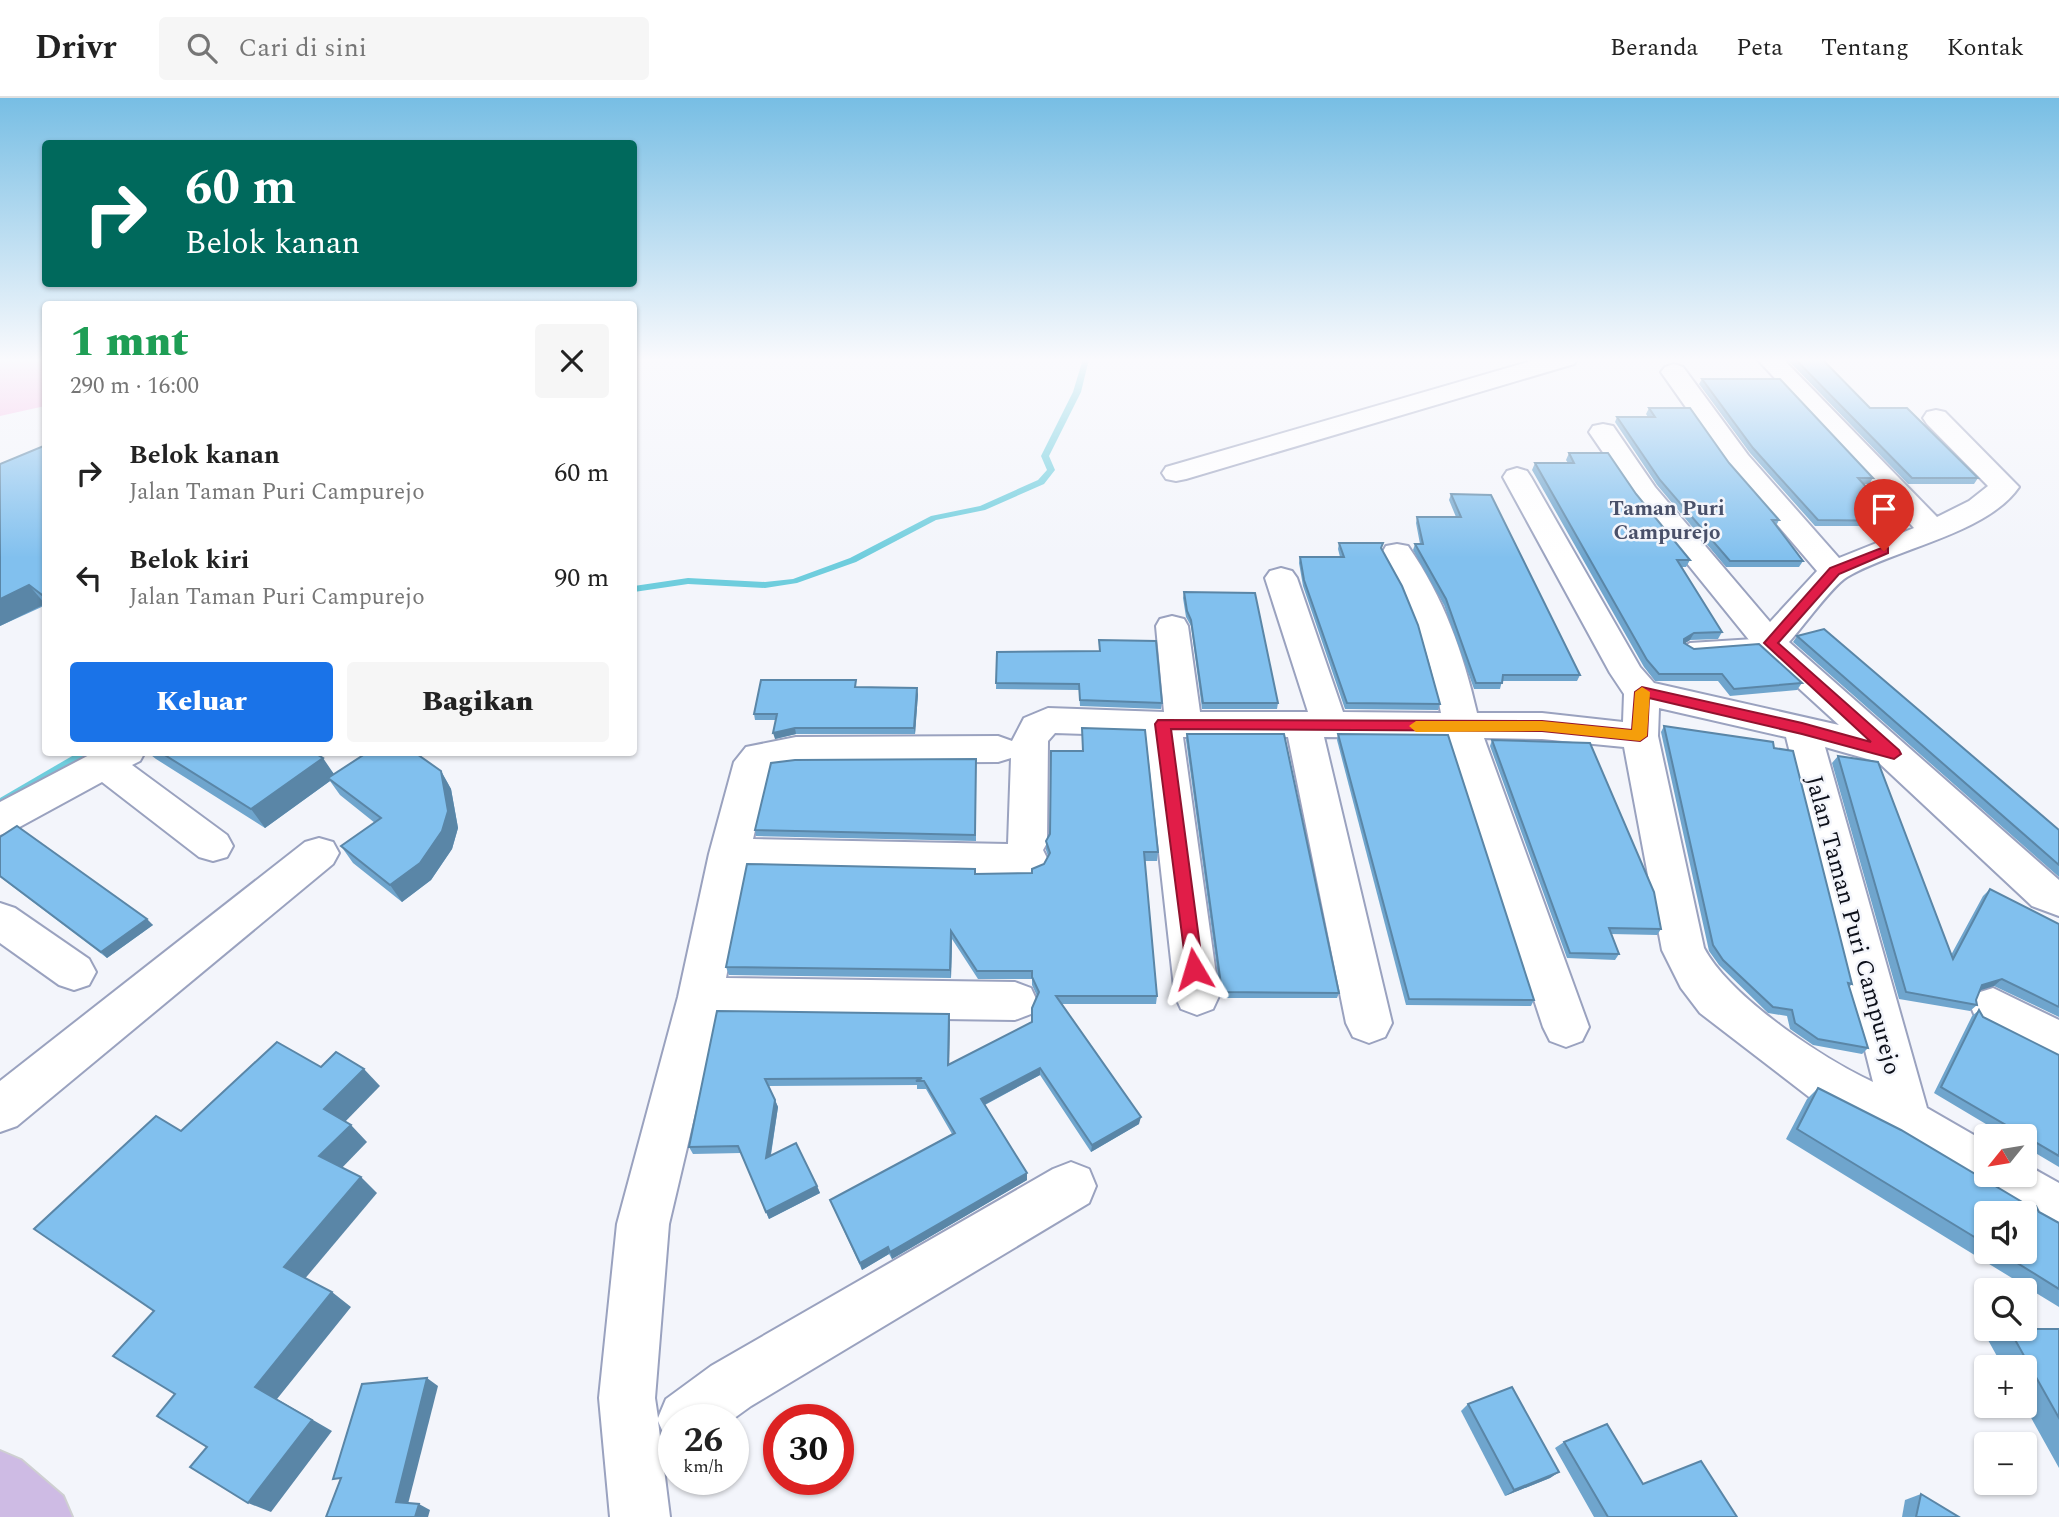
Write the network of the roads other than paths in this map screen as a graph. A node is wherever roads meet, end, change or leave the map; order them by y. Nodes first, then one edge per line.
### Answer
1 (1339, 425) edge
2 (1712, 425) edge
3 (1832, 425) edge
4 (1943, 425) edge
5 (1602, 432) dead end
6 (1176, 473) dead end
7 (1517, 477) dead end
8 (1933, 531) junction
9 (1397, 552) dead end
10 (1834, 571) junction
11 (1281, 578) dead end
12 (1172, 626) dead end
13 (1770, 643) junction
14 (1690, 648) edge
15 (1642, 692) junction
16 (1173, 723) junction
17 (1317, 724) junction
18 (1462, 727) junction
19 (1802, 728) junction
20 (1640, 736) junction
21 (998, 749) dead end
22 (1894, 754) junction
23 (117, 759) edge
24 (0, 820) edge
25 (213, 846) dead end
26 (319, 853) dead end
27 (729, 854) junction
28 (2059, 900) edge
29 (0, 920) edge
30 (74, 972) dead end
31 (1197, 996) dead end
32 (700, 997) junction
33 (1015, 1001) dead end
34 (1993, 1007) dead end
35 (1369, 1023) dead end
36 (1566, 1027) dead end
37 (2059, 1043) edge
38 (0, 1110) edge
39 (1907, 1122) junction
40 (1974, 1162) edge
41 (1071, 1186) dead end
42 (2018, 1187) edge
43 (2059, 1211) edge
44 (706, 1404) edge
45 (649, 1470) edge
46 (0, 1481) edge
47 (42, 1517) edge

1 - 6 street
2 - 10 street
3 - 8 street
4 - 8 street
5 - 13 street, Jalan Taman Puri Campurejo
7 - 15 street
8 - 10 street
9 - 18 street
10 - 13 street
11 - 17 street
12 - 16 street
13 - 14 lane
13 - 22 street, Jalan Taman Puri Campurejo
15 - 19 street, Jalan Taman Puri Campurejo
15 - 20 street, Jalan Taman Puri Campurejo
16 - 17 street
16 - 27 street
16 - 31 street
17 - 18 street
17 - 35 street
18 - 20 street
18 - 36 street
19 - 22 street, Jalan Taman Puri Campurejo
19 - 39 street, Jalan Taman Puri Campurejo
20 - 39 street, Jalan Taman Puri Campurejo
21 - 27 street
22 - 28 street, Jalan Taman Puri Campurejo
23 - 24 street
23 - 25 street
26 - 38 street
27 - 32 street
29 - 30 street
32 - 33 street
32 - 45 street
34 - 37 street
39 - 40 street, Jalan Taman Puri Campurejo
41 - 44 street
42 - 43 street
46 - 47 main road

